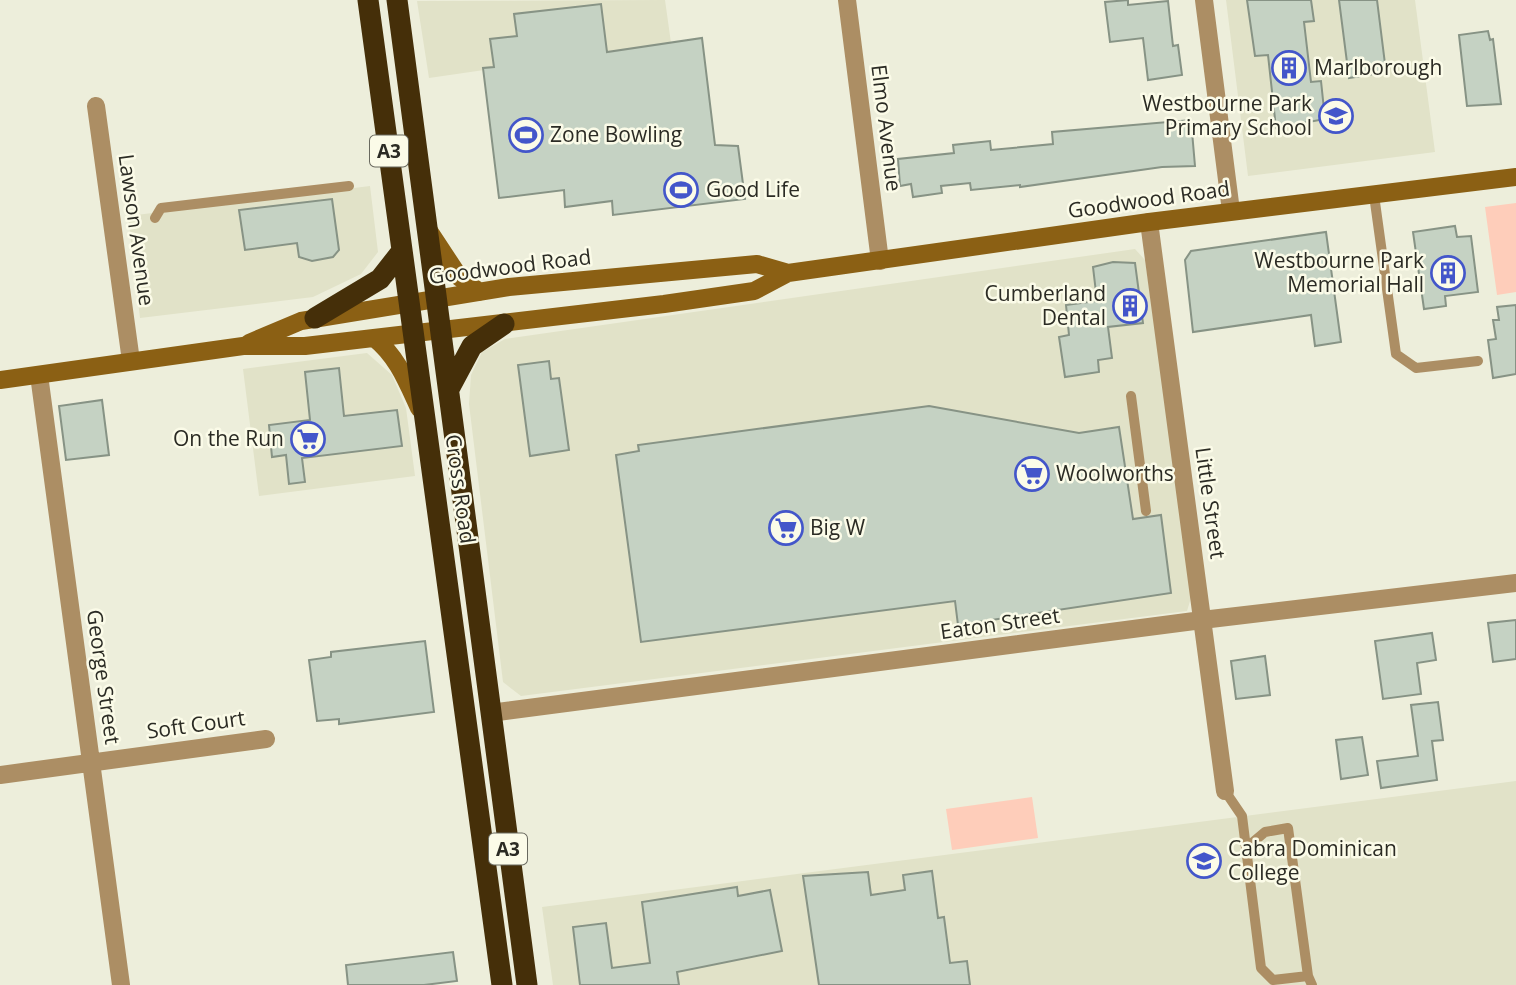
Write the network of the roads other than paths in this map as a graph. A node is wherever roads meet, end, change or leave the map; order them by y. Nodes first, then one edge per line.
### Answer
1 (368, 0) edge
2 (397, 0) edge
3 (847, 0) edge
4 (1203, 0) edge
5 (96, 106) dead end
6 (1516, 177) edge
7 (349, 186) dead end
8 (1374, 195) junction
9 (1231, 211) junction
10 (155, 218) dead end
11 (1149, 222) junction
12 (426, 226) junction
13 (402, 251) junction
14 (880, 261) junction
15 (788, 273) junction
16 (480, 292) junction
17 (436, 299) junction
18 (410, 303) junction
19 (315, 318) junction
20 (504, 324) junction
21 (440, 330) junction
22 (414, 334) junction
23 (374, 338) junction
24 (243, 346) junction
25 (1478, 360) dead end
26 (131, 361) junction
27 (39, 375) junction
28 (0, 380) edge
29 (449, 389) junction
30 (1131, 396) dead end
31 (427, 428) junction
32 (1146, 511) dead end
33 (1516, 583) edge
34 (1202, 620) junction
35 (490, 713) junction
36 (467, 716) junction
37 (266, 739) dead end
38 (91, 762) junction
39 (0, 775) edge
40 (1225, 791) joint
41 (1246, 848) junction
42 (1310, 980) edge
43 (121, 985) edge
44 (502, 985) edge
45 (527, 985) edge

1 - 13 highway, Cross Road / A3
2 - 12 highway, Cross Road / A3
3 - 14 street, Elmo Avenue
4 - 9 street
5 - 26 street, Lawson Avenue
6 - 8 main road, Goodwood Road
7 - 10 lane
8 - 9 main road, Goodwood Road
8 - 25 lane
9 - 11 main road, Goodwood Road
11 - 14 main road, Goodwood Road
11 - 34 street, Little Street
12 - 16 main road
12 - 17 highway, Cross Road / A3
13 - 18 highway, Cross Road / A3
13 - 19 highway
14 - 15 main road, Goodwood Road
15 - 16 main road, Goodwood Road
15 - 20 main road, Goodwood Road
16 - 17 main road, Goodwood Road
17 - 18 main road, Goodwood Road
17 - 21 highway, Cross Road / A3
18 - 19 main road, Goodwood Road
18 - 22 highway, Cross Road / A3
19 - 24 main road, Goodwood Road
20 - 21 main road, Goodwood Road
20 - 29 highway
21 - 22 main road, Goodwood Road
21 - 29 highway, Cross Road / A3
22 - 23 main road, Goodwood Road
22 - 31 highway, Cross Road / A3
23 - 24 main road, Goodwood Road
23 - 31 main road
24 - 26 main road, Goodwood Road
26 - 27 main road, Goodwood Road
27 - 28 main road, Goodwood Road
27 - 38 street, George Street
29 - 35 highway, Cross Road / A3
30 - 32 lane
31 - 36 highway, Cross Road / A3
33 - 34 street, Eaton Street
34 - 35 street, Eaton Street
34 - 40 street, Little Street
35 - 36 highway
35 - 45 highway, Cross Road / A3
36 - 44 highway, Cross Road / A3
37 - 38 street, Soft Court
38 - 39 street, Soft Court
38 - 43 street, George Street
40 - 41 lane
41 - 42 lane
41 - 42 lane

